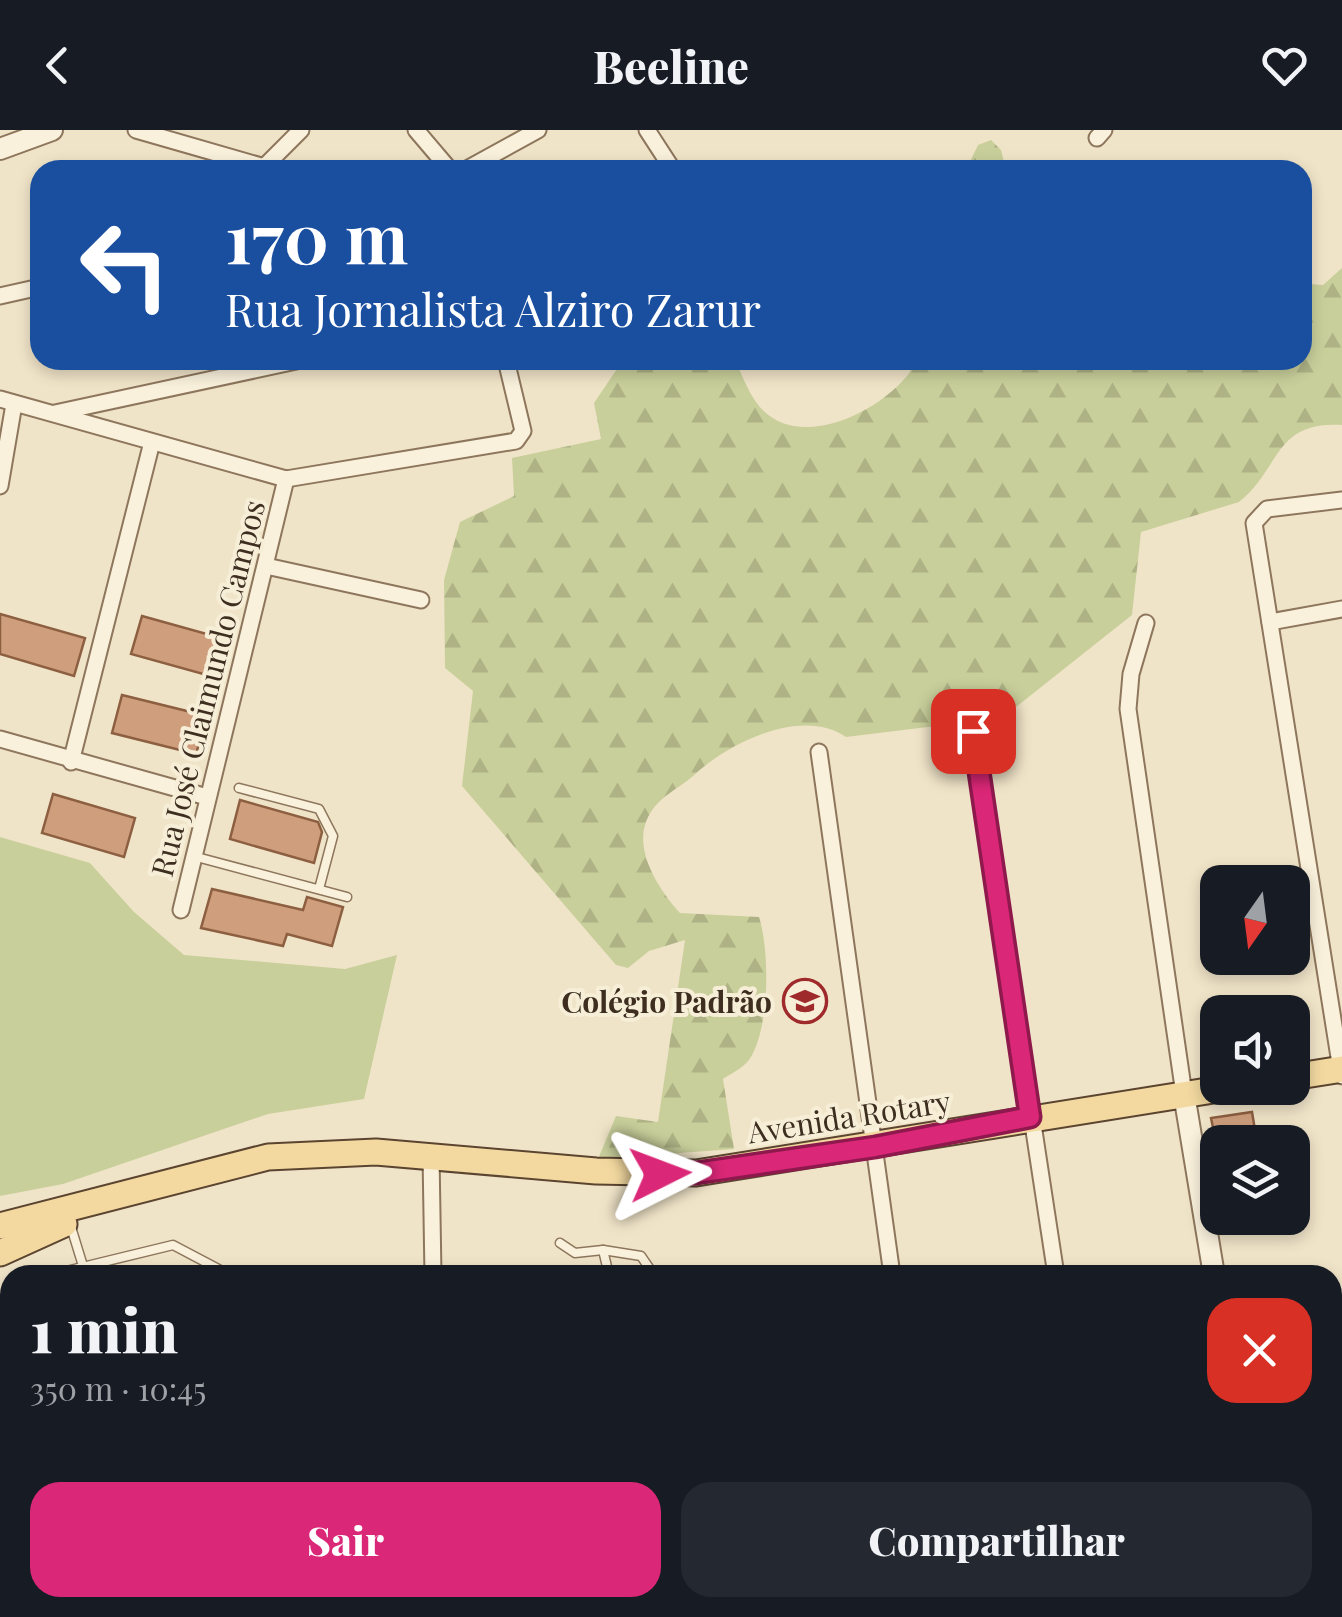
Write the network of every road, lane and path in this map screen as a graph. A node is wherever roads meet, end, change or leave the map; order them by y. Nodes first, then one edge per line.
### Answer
1 (136, 130) edge
2 (301, 130) edge
3 (416, 130) edge
4 (538, 130) edge
5 (44, 132) edge
6 (654, 134) edge
7 (0, 149) edge
8 (242, 160) edge
9 (277, 160) edge
10 (442, 160) edge
11 (483, 160) edge
12 (668, 160) edge
13 (30, 289) edge
14 (0, 296) edge
15 (256, 370) edge
16 (509, 370) edge
17 (7, 402) edge
18 (112, 402) junction
19 (50, 414) junction
20 (117, 432) junction
21 (152, 442) junction
22 (286, 480) junction
23 (0, 486) edge
24 (1342, 500) edge
25 (266, 566) junction
26 (421, 600) dead end
27 (1342, 609) edge
28 (1270, 622) junction
29 (1146, 624) dead end
30 (973, 731) dead end
31 (0, 739) edge
32 (819, 752) dead end
33 (70, 762) junction
34 (239, 788) dead end
35 (207, 798) junction
36 (193, 856) junction
37 (320, 890) junction
38 (346, 897) dead end
39 (181, 910) dead end
40 (1342, 1071) edge
41 (1310, 1075) edge
42 (1200, 1092) edge
43 (1184, 1094) junction
44 (1030, 1117) junction
45 (875, 1147) junction
46 (431, 1155) junction
47 (126, 1196) junction
48 (69, 1222) junction
49 (0, 1226) edge
50 (560, 1243) dead end
51 (603, 1250) junction
52 (0, 1253) edge
53 (83, 1265) edge
54 (87, 1265) edge
55 (211, 1265) edge
56 (433, 1265) edge
57 (607, 1265) edge
58 (647, 1265) edge
59 (891, 1265) edge
60 (1054, 1265) edge
61 (1212, 1265) edge

1 - 8 street
2 - 9 street
3 - 10 street
4 - 11 street
5 - 7 street
6 - 12 street
13 - 14 street
15 - 18 street
16 - 22 street
17 - 19 street
17 - 23 street
18 - 19 street
18 - 20 street
19 - 20 street
20 - 21 street
21 - 22 street
21 - 33 street
22 - 25 street, Rua José Claimundo Campos
24 - 28 street
25 - 26 street
25 - 35 street, Rua José Claimundo Campos
27 - 28 street
28 - 40 street
29 - 43 street
30 - 44 street
31 - 33 street
32 - 45 street
33 - 35 street
34 - 37 lane
35 - 36 street, Rua José Claimundo Campos
36 - 37 lane
36 - 39 street, Rua José Claimundo Campos
37 - 38 lane
40 - 41 main road
42 - 43 main road, Avenida Rotary
43 - 44 main road, Avenida Rotary
43 - 61 street
44 - 45 main road, Avenida Rotary
44 - 60 street
45 - 46 main road, Avenida Rotary
45 - 59 street
46 - 47 main road, Avenida Rotary
46 - 56 street
47 - 48 main road
47 - 49 main road
48 - 52 main road
48 - 53 lane
50 - 51 lane
51 - 57 lane
51 - 58 lane
54 - 55 lane

